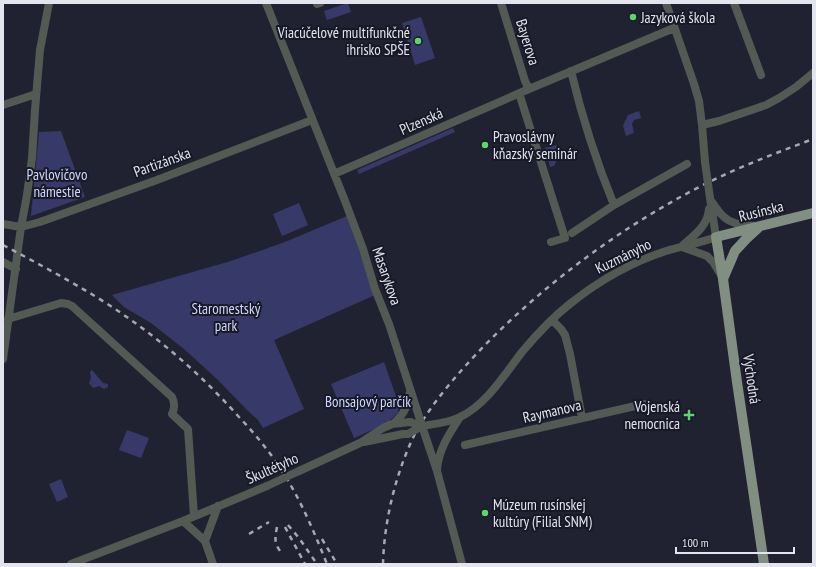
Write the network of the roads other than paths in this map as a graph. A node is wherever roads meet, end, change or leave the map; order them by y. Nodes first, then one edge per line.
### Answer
1 (49, 3) edge
2 (266, 3) edge
3 (502, 3) edge
4 (666, 3) edge
5 (734, 3) edge
6 (674, 28) junction
7 (571, 71) junction
8 (813, 73) edge
9 (761, 75) dead end
10 (529, 89) junction
11 (519, 93) junction
12 (36, 94) junction
13 (3, 105) edge
14 (312, 120) junction
15 (702, 125) junction
16 (687, 164) dead end
17 (334, 174) junction
18 (711, 204) junction
19 (614, 205) junction
20 (813, 213) edge
21 (3, 224) edge
22 (760, 226) junction
23 (21, 227) junction
24 (568, 235) junction
25 (716, 237) junction
26 (551, 242) dead end
27 (681, 247) junction
28 (3, 262) edge
29 (16, 269) junction
30 (723, 278) junction
31 (552, 320) junction
32 (6, 324) edge
33 (3, 359) edge
34 (410, 392) junction
35 (644, 404) dead end
36 (460, 418) junction
37 (582, 418) junction
38 (392, 424) junction
39 (422, 426) junction
40 (360, 443) junction
41 (465, 445) dead end
42 (437, 471) junction
43 (218, 506) junction
44 (194, 516) junction
45 (183, 521) junction
46 (205, 541) junction
47 (71, 564) edge
48 (213, 564) edge
49 (462, 564) edge
50 (764, 564) edge

1 - 12 street
2 - 14 street, Masarykova
3 - 10 street, Bayerova
4 - 6 street, Východná
5 - 9 street
6 - 7 street, Plzenská
6 - 15 street, Východná
7 - 10 street, Plzenská
7 - 19 street
8 - 15 street
10 - 11 street, Plzenská
11 - 17 street, Plzenská
11 - 24 street
12 - 13 street
12 - 23 street
14 - 17 street, Masarykova
14 - 23 street, Partizánska
15 - 18 street, Východná, bridge
16 - 19 street
17 - 34 street, Masarykova
18 - 22 street
18 - 25 street, Východná
18 - 27 street
19 - 24 street
20 - 22 main road, Rusínska
21 - 23 street
22 - 25 main road, Rusínska
22 - 30 main road
23 - 29 street
24 - 26 street
25 - 27 street, Kuzmányho
25 - 30 main road, Východná
27 - 30 street
27 - 31 street, Kuzmányho
28 - 29 street
29 - 32 street
30 - 50 main road, Východná
31 - 36 street, Kuzmányho
31 - 37 street
32 - 33 street
32 - 44 street
34 - 38 street
34 - 39 street, Masarykova, bridge
35 - 37 street, Raymanova
36 - 39 street, Kuzmányho
36 - 42 street
37 - 41 street, Raymanova
38 - 39 street, Škultétyho, bridge
38 - 40 street, Škultétyho
39 - 40 street, Škultétyho, bridge
39 - 42 street, Masarykova
40 - 43 street, Škultétyho, bridge
42 - 49 street, Masarykova
43 - 44 street, Škultétyho
43 - 46 street
44 - 45 street, Škultétyho
45 - 46 street
45 - 47 street, Škultétyho
46 - 48 street

